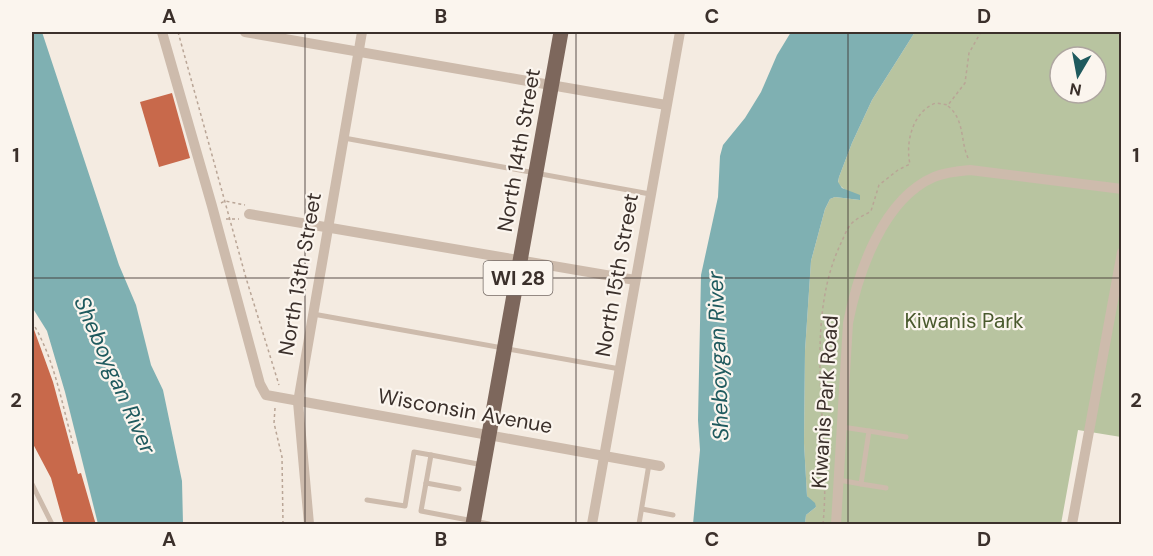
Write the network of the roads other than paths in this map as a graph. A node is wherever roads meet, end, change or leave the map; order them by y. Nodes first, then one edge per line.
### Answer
1 (162, 32) edge
2 (245, 32) edge
3 (362, 32) edge
4 (561, 32) edge
5 (680, 32) edge
6 (359, 51) junction
7 (552, 85) junction
8 (666, 105) junction
9 (344, 138) junction
10 (536, 173) junction
11 (1122, 189) edge
12 (650, 194) junction
13 (249, 214) road end
14 (328, 226) junction
15 (1122, 252) edge
16 (521, 260) junction
17 (635, 280) junction
18 (313, 314) junction
19 (506, 349) junction
20 (620, 369) junction
21 (298, 402) junction
22 (842, 427) junction
23 (869, 431) junction
24 (490, 436) junction
25 (906, 437) dead end
26 (431, 455) junction
27 (604, 456) junction
28 (655, 465) joint
29 (485, 466) junction
30 (839, 480) junction
31 (426, 483) junction
32 (32, 484) edge
33 (861, 484) junction
34 (886, 488) dead end
35 (459, 489) dead end
36 (367, 500) dead end
37 (642, 509) junction
38 (673, 515) dead end
39 (479, 523) edge
40 (52, 525) edge
41 (309, 525) edge
42 (592, 525) edge
43 (639, 525) edge
44 (836, 525) edge
45 (1072, 525) edge

1 - 21 street, Wisconsin Avenue
2 - 6 street
3 - 6 street, North 13th Street
4 - 7 main road, North 14th Street / WI 28
5 - 8 street, North 15th Street
6 - 7 street
6 - 9 street, North 13th Street
7 - 8 street
7 - 10 main road, North 14th Street / WI 28
8 - 12 street, North 15th Street
9 - 10 lane
9 - 14 street, North 13th Street
10 - 12 lane
10 - 16 main road, North 14th Street / WI 28
11 - 22 street, Kiwanis Park Road
12 - 17 street, North 15th Street
13 - 14 street
14 - 16 street
14 - 18 street, North 13th Street
15 - 45 street
16 - 17 street
16 - 19 main road, North 14th Street / WI 28
17 - 20 street, North 15th Street
18 - 19 lane
18 - 21 street, North 13th Street
19 - 20 lane
19 - 24 main road, North 14th Street / WI 28
20 - 27 street, North 15th Street
21 - 24 street, Wisconsin Avenue
21 - 41 street, North 13th Street
22 - 23 lane
22 - 30 street, Kiwanis Park Road
23 - 25 lane
23 - 33 lane
24 - 27 street, Wisconsin Avenue
24 - 29 main road, North 14th Street / WI 28
26 - 29 lane
26 - 31 lane
26 - 36 lane
27 - 28 street, Wisconsin Avenue
27 - 42 street, North 15th Street
28 - 37 lane
29 - 39 main road, North 14th Street / WI 28
30 - 33 lane
30 - 44 street, Kiwanis Park Road
31 - 35 lane
31 - 39 lane
32 - 40 lane
33 - 34 lane
37 - 38 lane
37 - 43 lane

